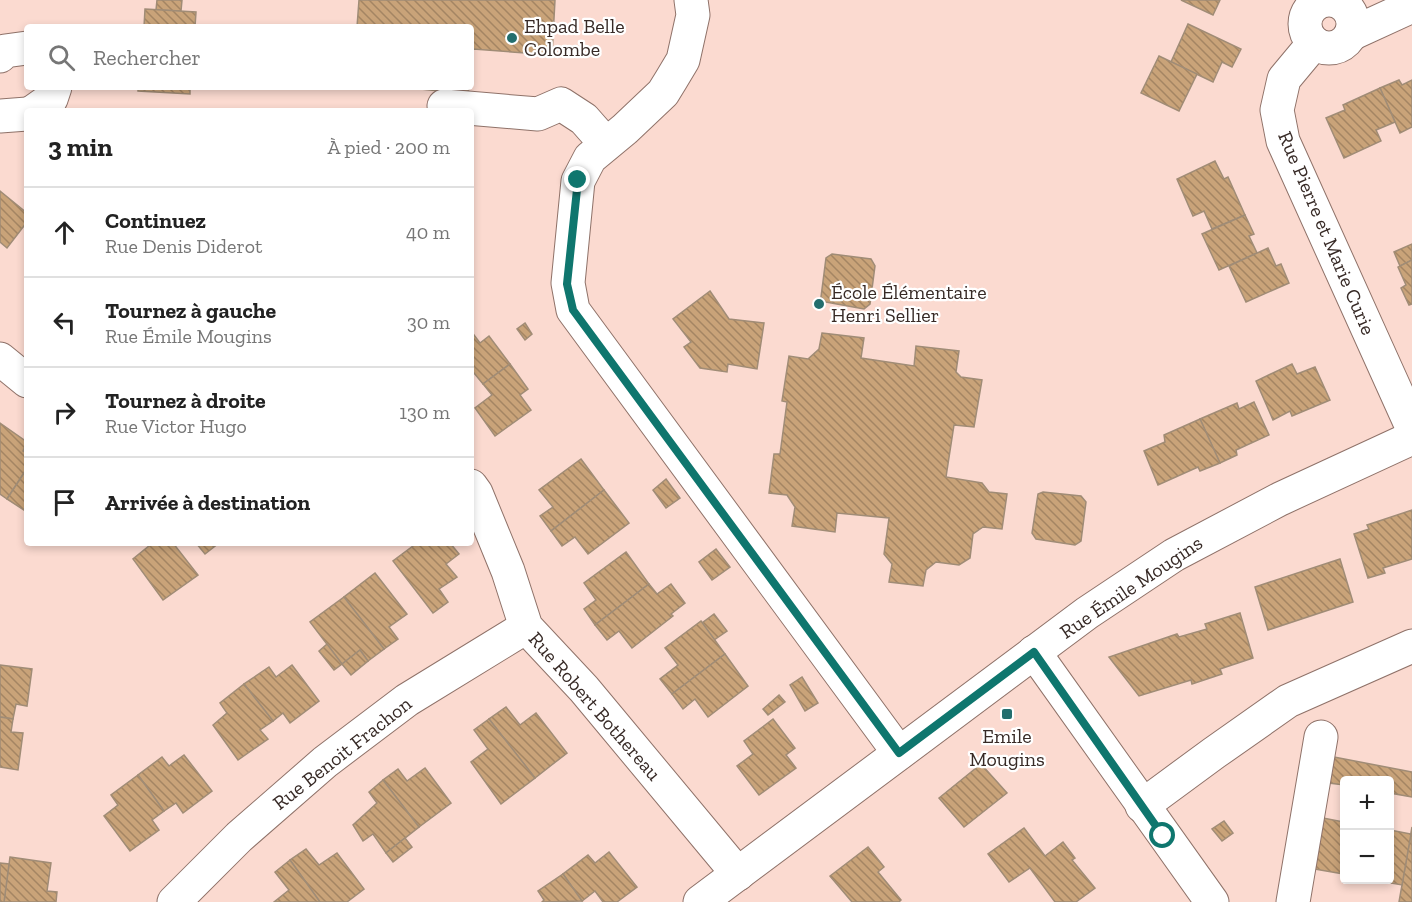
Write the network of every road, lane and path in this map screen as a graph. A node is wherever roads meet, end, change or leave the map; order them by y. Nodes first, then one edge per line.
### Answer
1 (691, 0) edge
2 (1323, 1) edge
3 (1412, 6) edge
4 (1351, 34) junction
5 (1314, 43) junction
6 (24, 48) edge
7 (0, 56) edge
8 (54, 90) edge
9 (444, 106) dead end
10 (38, 108) edge
11 (468, 108) edge
12 (474, 109) edge
13 (24, 114) edge
14 (0, 116) edge
15 (606, 144) junction
16 (0, 359) edge
17 (24, 379) edge
18 (1412, 427) edge
19 (1412, 438) edge
20 (474, 490) edge
21 (526, 627) junction
22 (1412, 646) edge
23 (1034, 652) junction
24 (1321, 737) dead end
25 (899, 753) junction
26 (1142, 806) junction
27 (738, 874) junction
28 (174, 902) edge
29 (700, 902) edge
30 (1212, 902) edge
31 (1293, 902) edge

1 - 15 street
2 - 4 street
2 - 5 street
3 - 4 street
4 - 5 street
5 - 18 street, Rue Pierre et Marie Curie
6 - 7 street
8 - 10 street
9 - 11 street
12 - 15 street
13 - 14 street
15 - 25 street
16 - 17 street
19 - 23 street, Rue Émile Mougins
20 - 21 street, Rue Robert Bothereau
21 - 27 street, Rue Robert Bothereau
21 - 28 street, Rue Benoit Frachon
22 - 26 street
23 - 25 street, Rue Émile Mougins
23 - 26 street
24 - 31 street
25 - 27 street, Rue Émile Mougins
26 - 30 street
27 - 29 street, Rue Émile Mougins

